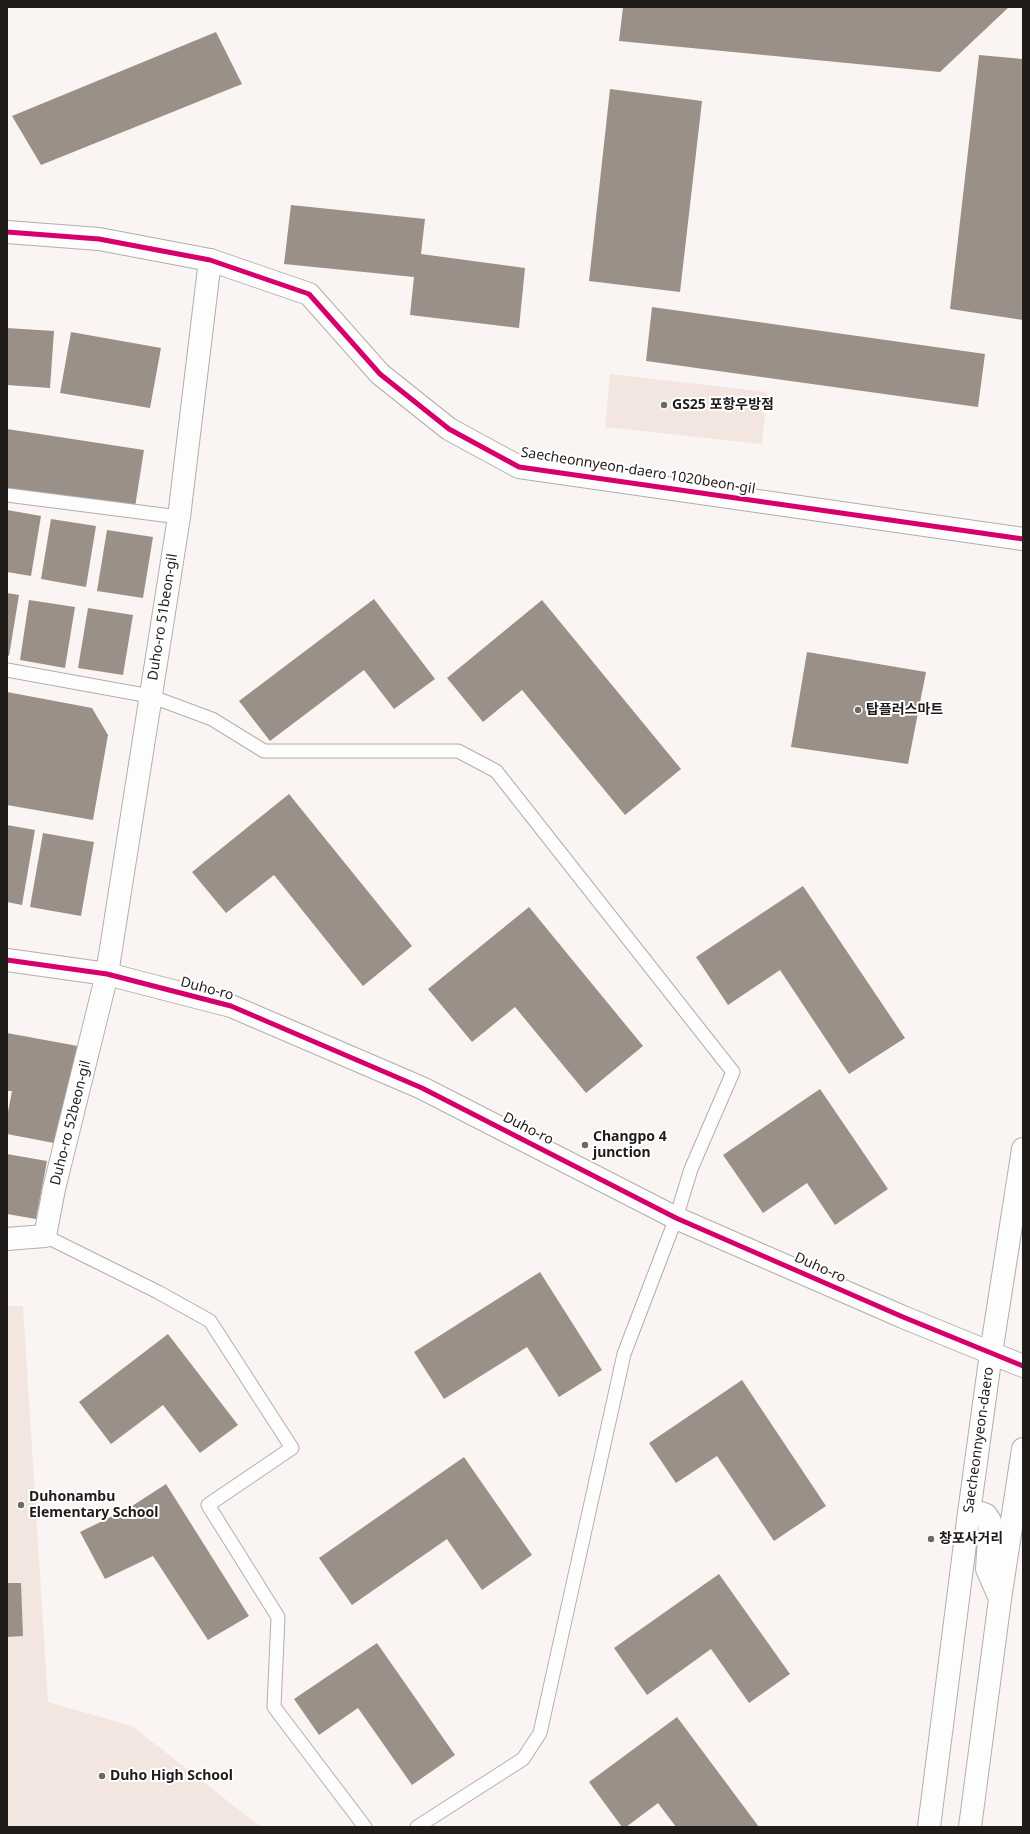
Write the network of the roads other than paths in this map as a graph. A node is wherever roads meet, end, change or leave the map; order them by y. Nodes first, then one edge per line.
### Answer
1 (7, 232) edge
2 (210, 260) junction
3 (7, 495) edge
4 (179, 517) junction
5 (1023, 539) edge
6 (7, 670) edge
7 (150, 696) junction
8 (7, 960) edge
9 (107, 974) junction
10 (1023, 1149) edge
11 (676, 1218) junction
12 (45, 1236) junction
13 (7, 1239) edge
14 (991, 1353) junction
15 (1023, 1366) edge
16 (1023, 1449) edge
17 (968, 1520) junction
18 (1000, 1599) junction
19 (364, 1827) edge
20 (418, 1827) edge
21 (929, 1827) edge
22 (970, 1827) edge

1 - 2 street, Saecheonnyeon-daero 1020beon-gil
2 - 4 street, Duho-ro 51beon-gil
2 - 5 street, Saecheonnyeon-daero 1020beon-gil
3 - 4 lane
4 - 7 street, Duho-ro 51beon-gil
6 - 7 lane
7 - 9 street, Duho-ro 51beon-gil
7 - 11 lane
8 - 9 street, Duho-ro
9 - 11 street, Duho-ro
9 - 12 street, Duho-ro 52beon-gil
10 - 14 street, Saecheonnyeon-daero
11 - 14 street, Duho-ro
11 - 20 lane
12 - 13 street
12 - 19 lane
14 - 15 street, Duho-ro
14 - 17 street, Saecheonnyeon-daero
16 - 18 street
17 - 18 street
17 - 21 street, Saecheonnyeon-daero
18 - 22 street

